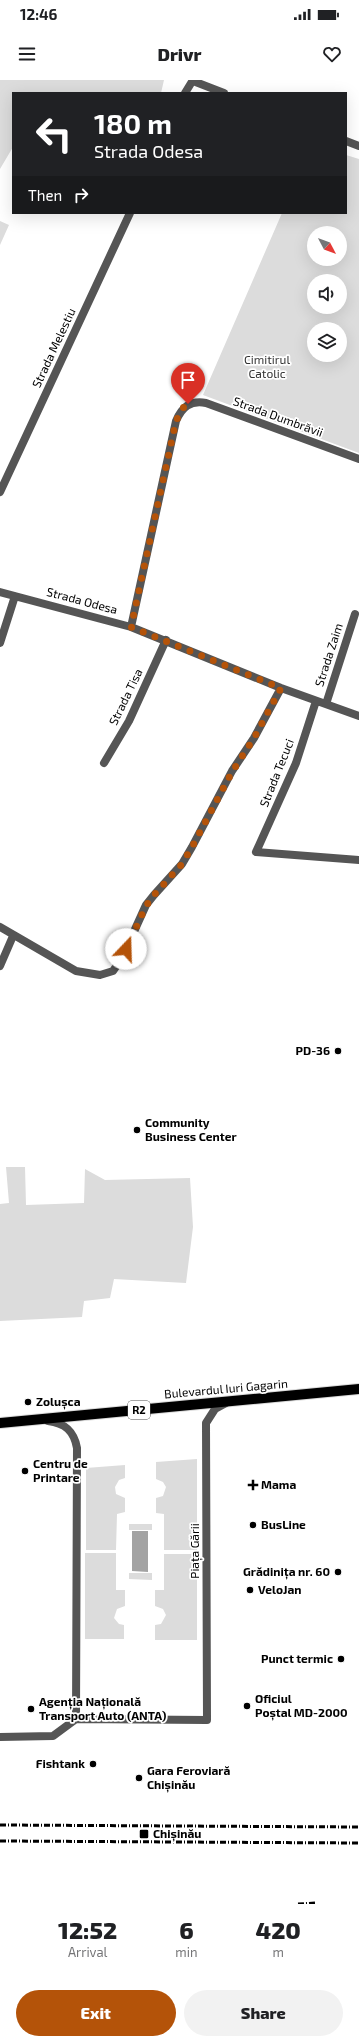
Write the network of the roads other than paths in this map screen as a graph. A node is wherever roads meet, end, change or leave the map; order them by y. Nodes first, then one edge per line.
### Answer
1 (193, 80) edge
2 (186, 92) edge
3 (222, 92) edge
4 (347, 141) edge
5 (359, 146) edge
6 (130, 214) edge
7 (359, 459) edge
8 (0, 492) edge
9 (0, 592) edge
10 (15, 596) junction
11 (355, 614) dead end
12 (131, 627) junction
13 (166, 640) junction
14 (0, 643) edge
15 (281, 688) junction
16 (316, 701) junction
17 (326, 704) junction
18 (359, 716) edge
19 (104, 763) dead end
20 (359, 860) edge
21 (0, 927) edge
22 (13, 936) junction
23 (0, 966) edge
24 (359, 1389) edge
25 (238, 1401) junction
26 (40, 1419) junction
27 (0, 1423) edge
28 (76, 1719) junction
29 (0, 1737) edge

1 - 2 street
1 - 3 street
4 - 5 street
6 - 8 street, Strada Melestiu
7 - 12 street, Strada Dumbrăvii
9 - 10 street, Strada Odesa
10 - 12 street, Strada Odesa
10 - 14 street
11 - 17 street, Strada Zaim
12 - 13 street, Strada Odesa
13 - 15 street, Strada Odesa
13 - 19 street, Strada Tisa
15 - 16 street, Strada Odesa
15 - 22 street
16 - 17 street, Strada Odesa
16 - 20 street, Strada Tecuci
17 - 18 street, Strada Odesa
21 - 22 street
22 - 23 street
24 - 25 main road, Bulevardul Iuri Gagarin / R2
25 - 26 main road, Bulevardul Iuri Gagarin / R2
25 - 28 street, Piața Gării
26 - 27 main road, Bulevardul Iuri Gagarin / R2
26 - 28 street
28 - 29 street

